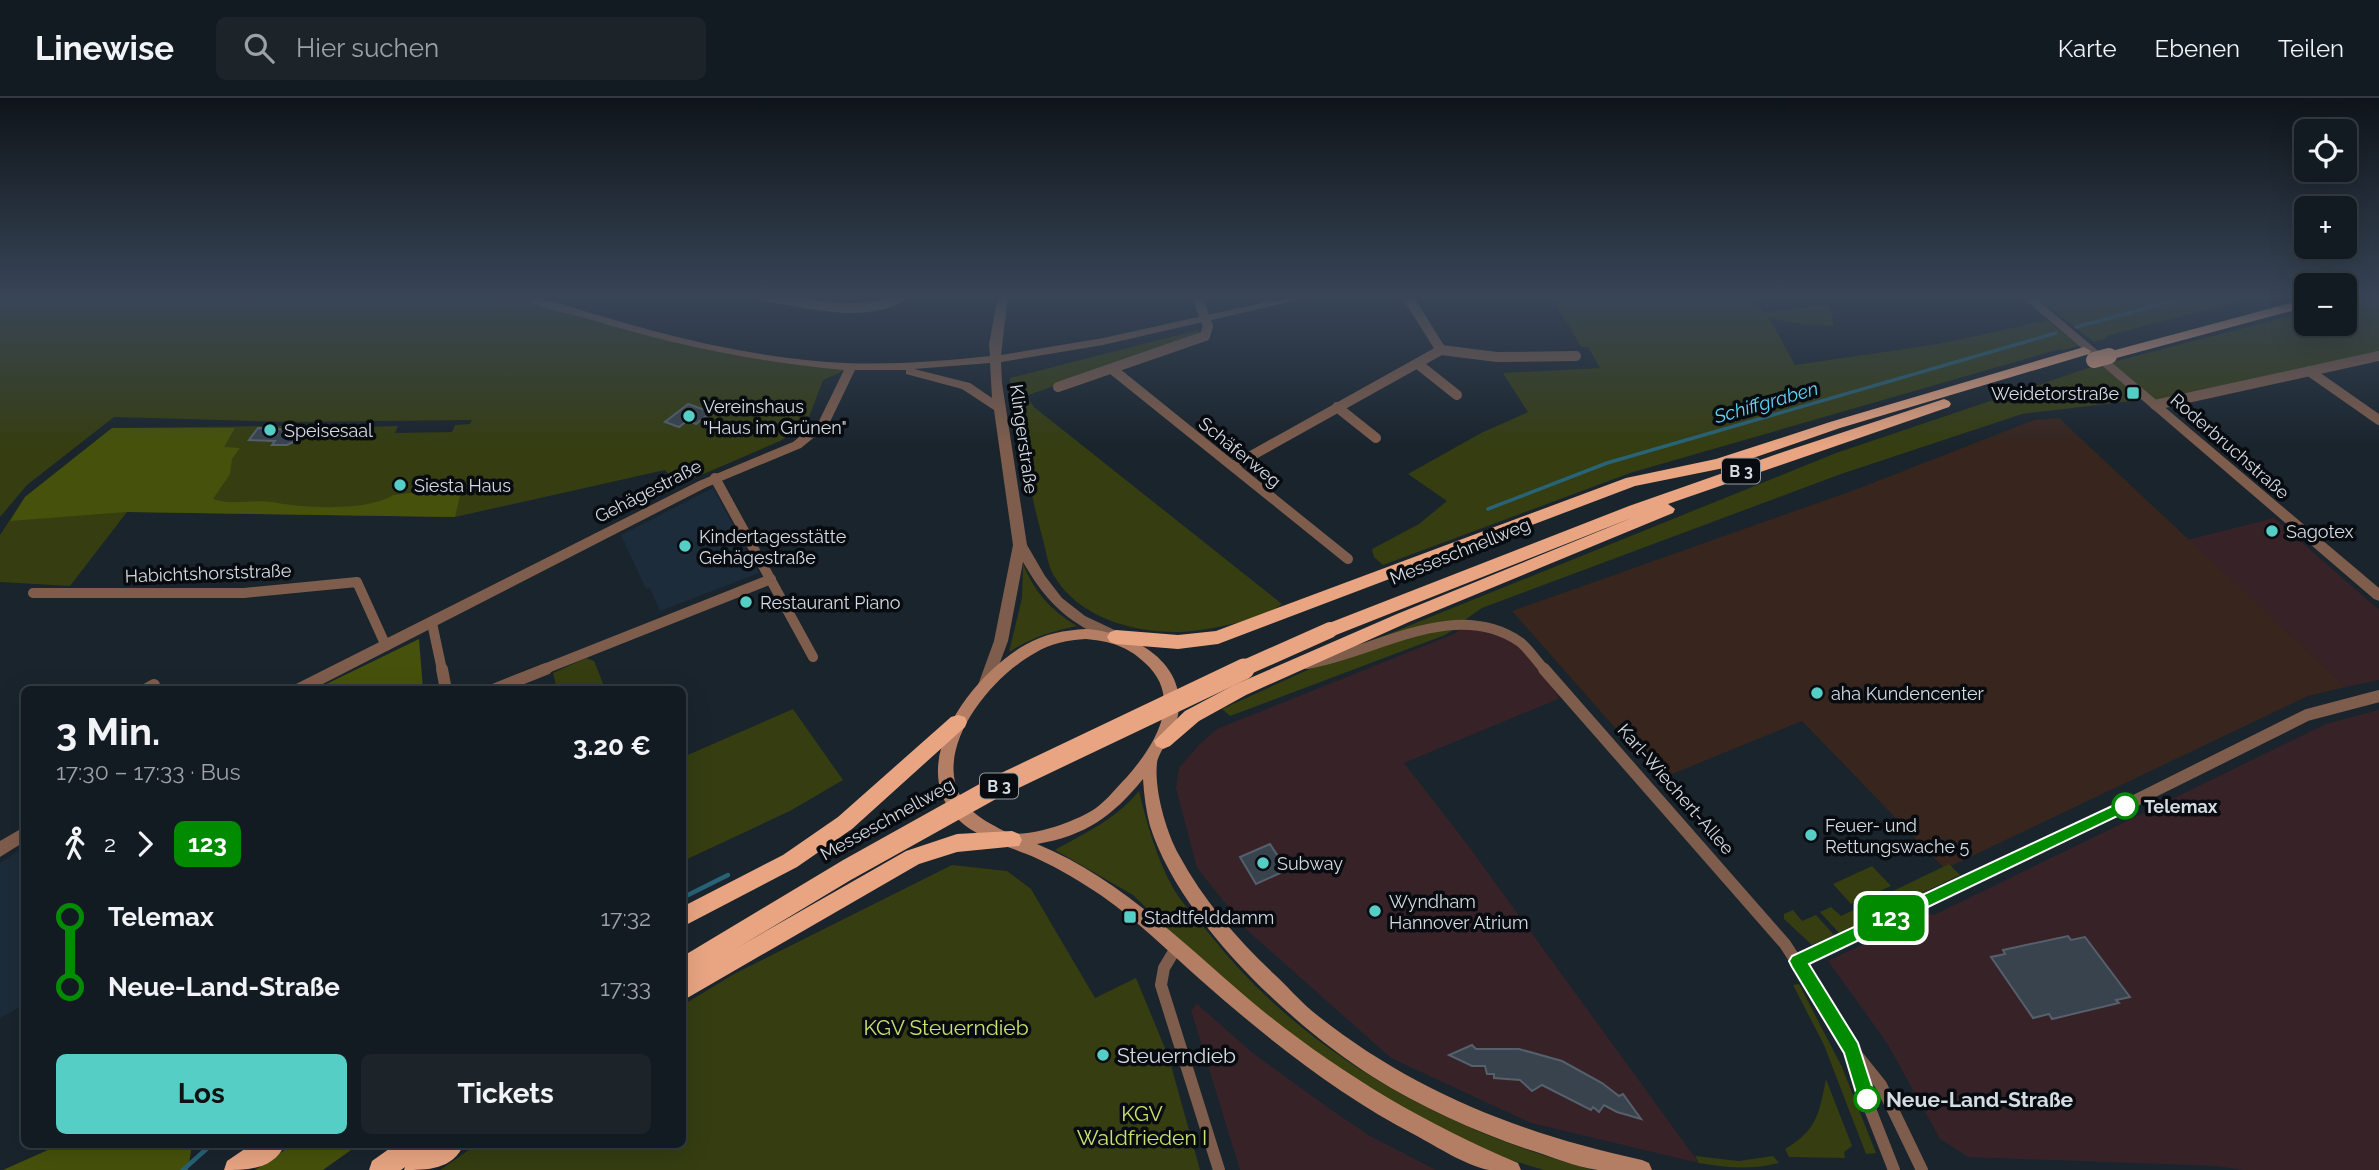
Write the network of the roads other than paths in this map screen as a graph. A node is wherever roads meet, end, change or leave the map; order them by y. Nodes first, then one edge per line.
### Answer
1 (693, 346) edge
2 (996, 346) edge
3 (1064, 346) edge
4 (1177, 346) edge
5 (1438, 346) edge
6 (2085, 346) edge
7 (2119, 346) edge
8 (2125, 346) edge
9 (1440, 350) junction
10 (2096, 353) junction
11 (1576, 356) dead end
12 (2379, 356) edge
13 (995, 359) junction
14 (1418, 364) junction
15 (851, 367) junction
16 (891, 368) junction
17 (1112, 369) junction
18 (2309, 371) junction
19 (1058, 387) dead end
20 (1457, 395) dead end
21 (2155, 405) junction
22 (998, 407) junction
23 (1337, 407) junction
24 (2379, 408) edge
25 (2366, 411) junction
26 (2379, 420) edge
27 (1376, 438) dead end
28 (1827, 442) junction
29 (1719, 464) junction
30 (1233, 466) junction
31 (715, 478) junction
32 (1656, 502) junction
33 (1020, 545) junction
34 (1348, 559) dead end
35 (771, 579) junction
36 (33, 593) dead end
37 (2379, 596) edge
38 (432, 623) junction
39 (1116, 637) junction
40 (386, 646) junction
41 (813, 657) dead end
42 (1290, 667) junction
43 (985, 685) junction
44 (305, 686) edge
45 (445, 686) edge
46 (503, 686) edge
47 (2379, 696) edge
48 (958, 722) junction
49 (1163, 741) junction
50 (1149, 762) junction
51 (21, 836) edge
52 (1012, 840) junction
53 (0, 850) edge
54 (686, 916) edge
55 (1176, 948) junction
56 (1798, 961) junction
57 (686, 967) edge
58 (686, 989) edge
59 (1852, 1049) junction
60 (267, 1148) edge
61 (411, 1148) edge
62 (446, 1148) edge
63 (236, 1170) edge
64 (381, 1170) edge
65 (416, 1170) edge
66 (1219, 1170) edge
67 (1511, 1170) edge
68 (1642, 1170) edge
69 (1894, 1170) edge
70 (1922, 1170) edge

1 - 15 street
2 - 13 street, Klingerstraße
3 - 13 street
4 - 17 street
5 - 9 street
6 - 21 street, Roderbruchstraße
7 - 10 highway, Messeschnellweg / B 3
8 - 10 highway, Messeschnellweg / B 3
9 - 11 street
9 - 14 street
10 - 28 highway, Messeschnellweg / B 3
10 - 29 highway, Messeschnellweg / B 3
12 - 18 street
13 - 16 street
13 - 22 street, Klingerstraße
14 - 20 street
14 - 23 street
15 - 16 street
15 - 31 street, Gehägestraße
16 - 22 street
17 - 19 street
17 - 30 street, Schäferweg
18 - 21 street
18 - 25 street
21 - 37 street, Roderbruchstraße
22 - 33 street, Klingerstraße
23 - 27 street
23 - 30 street
24 - 25 street
25 - 26 street
28 - 32 highway, Messeschnellweg / B 3
28 - 42 highway
29 - 32 highway
29 - 39 highway
30 - 34 street, Schäferweg
31 - 35 street
31 - 38 street, Gehägestraße
32 - 57 highway, Messeschnellweg / B 3, bridge
33 - 39 street, Klingerstraße
33 - 43 street, Klingerstraße
35 - 41 street
35 - 46 street
36 - 40 street, Habichtshorststraße
38 - 40 street, Gehägestraße
38 - 45 street
39 - 43 main road
39 - 49 main road
40 - 44 street, Gehägestraße
42 - 49 highway
42 - 56 street, Karl-Wiechert-Allee
43 - 48 main road
47 - 56 street
48 - 52 main road
48 - 54 highway
49 - 50 main road
50 - 52 main road
50 - 68 main road
51 - 53 street
52 - 55 main road
52 - 58 highway
55 - 66 street
55 - 67 main road
56 - 59 street, Karl-Wiechert-Allee
59 - 69 street
59 - 70 street, Karl-Wiechert-Allee
60 - 63 highway
61 - 64 highway
62 - 65 highway

